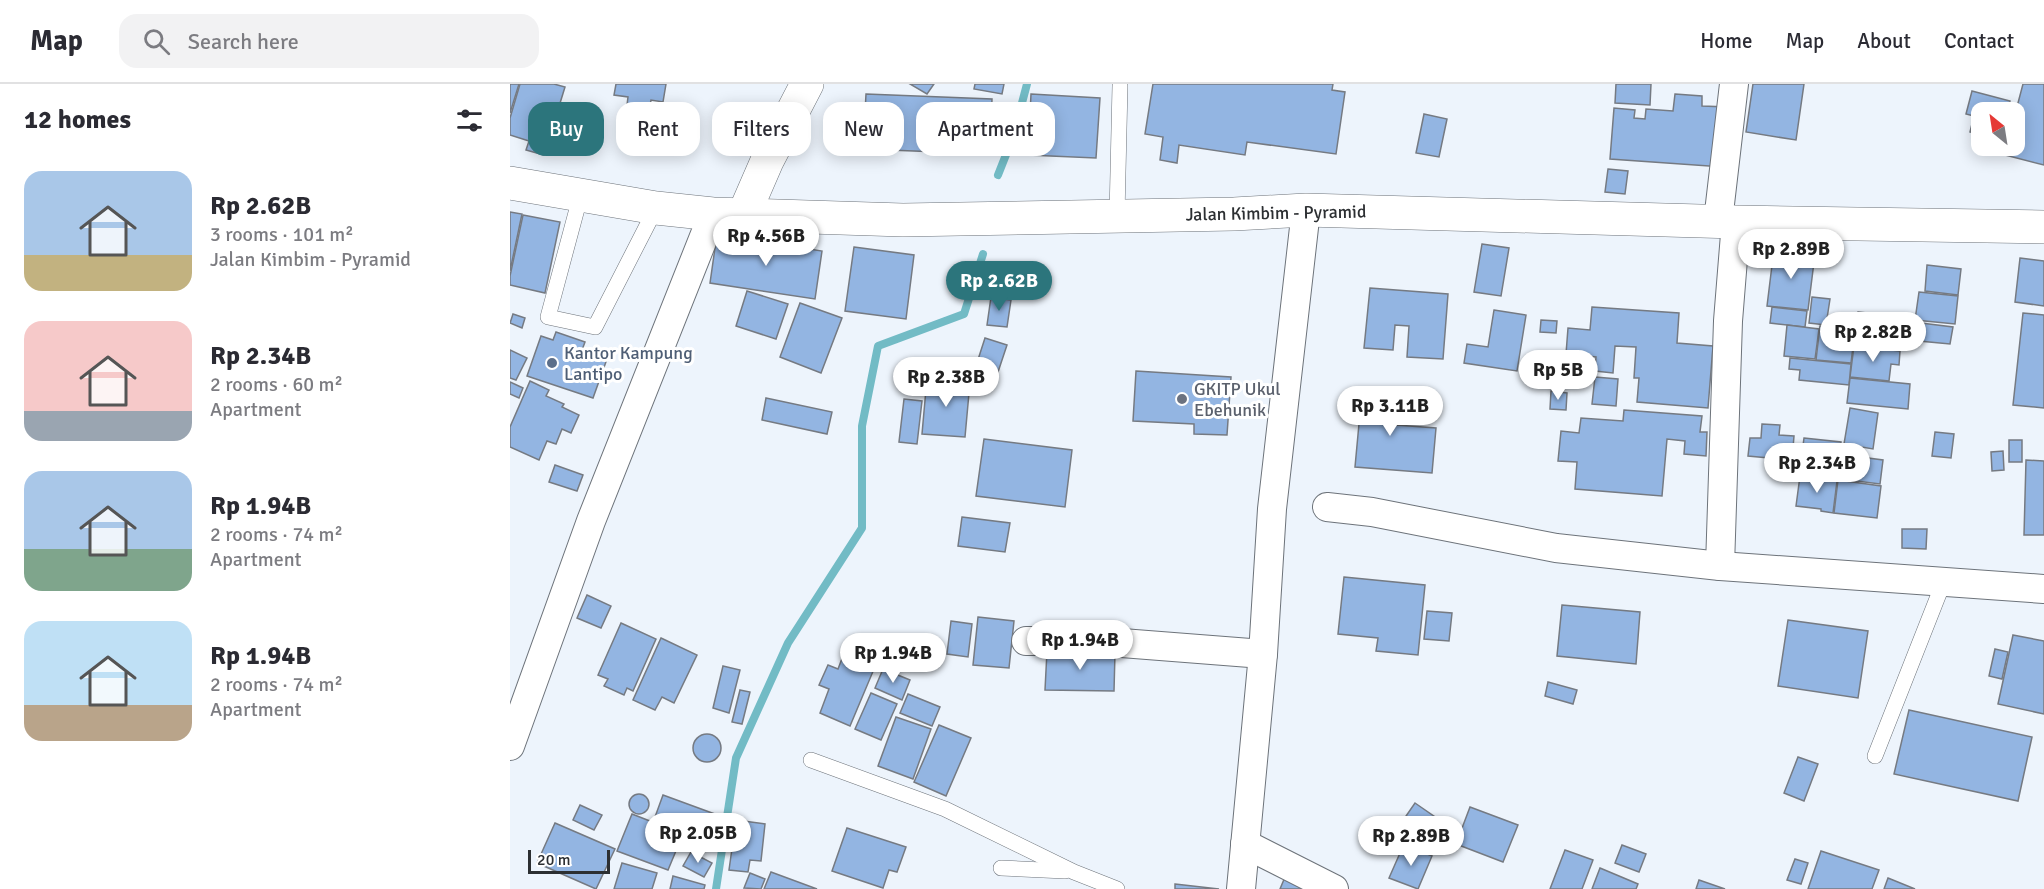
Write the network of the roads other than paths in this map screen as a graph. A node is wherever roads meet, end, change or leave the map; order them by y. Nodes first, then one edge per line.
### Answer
1 (807, 84) edge
2 (1734, 84) edge
3 (1120, 86) dead end
4 (510, 183) edge
5 (581, 194) junction
6 (656, 208) junction
7 (1306, 210) junction
8 (729, 214) junction
9 (1117, 215) junction
10 (1727, 221) junction
11 (2044, 227) edge
12 (1327, 507) dead end
13 (1720, 566) junction
14 (1944, 581) junction
15 (2044, 589) edge
16 (1026, 641) dead end
17 (1263, 654) junction
18 (510, 746) edge
19 (1875, 756) dead end
20 (811, 760) dead end
21 (1245, 844) junction
22 (1000, 867) dead end
23 (1074, 872) junction
24 (1118, 889) edge
25 (1241, 889) edge
26 (1334, 889) edge

1 - 8 main road
2 - 10 street
3 - 9 lane
4 - 5 main road, Jalan Kimbim - Pyramid
5 - 6 main road, Jalan Kimbim - Pyramid
5 - 6 lane
6 - 8 main road, Jalan Kimbim - Pyramid
7 - 9 main road, Jalan Kimbim - Pyramid
7 - 10 main road, Jalan Kimbim - Pyramid
7 - 17 street
8 - 9 main road, Jalan Kimbim - Pyramid
8 - 18 street
10 - 11 main road, Jalan Kimbim - Pyramid
10 - 13 street
12 - 13 street
13 - 14 street
14 - 15 street
14 - 19 lane
16 - 17 street
17 - 21 street
20 - 23 lane
21 - 25 street
21 - 26 street
22 - 23 lane
23 - 24 lane

